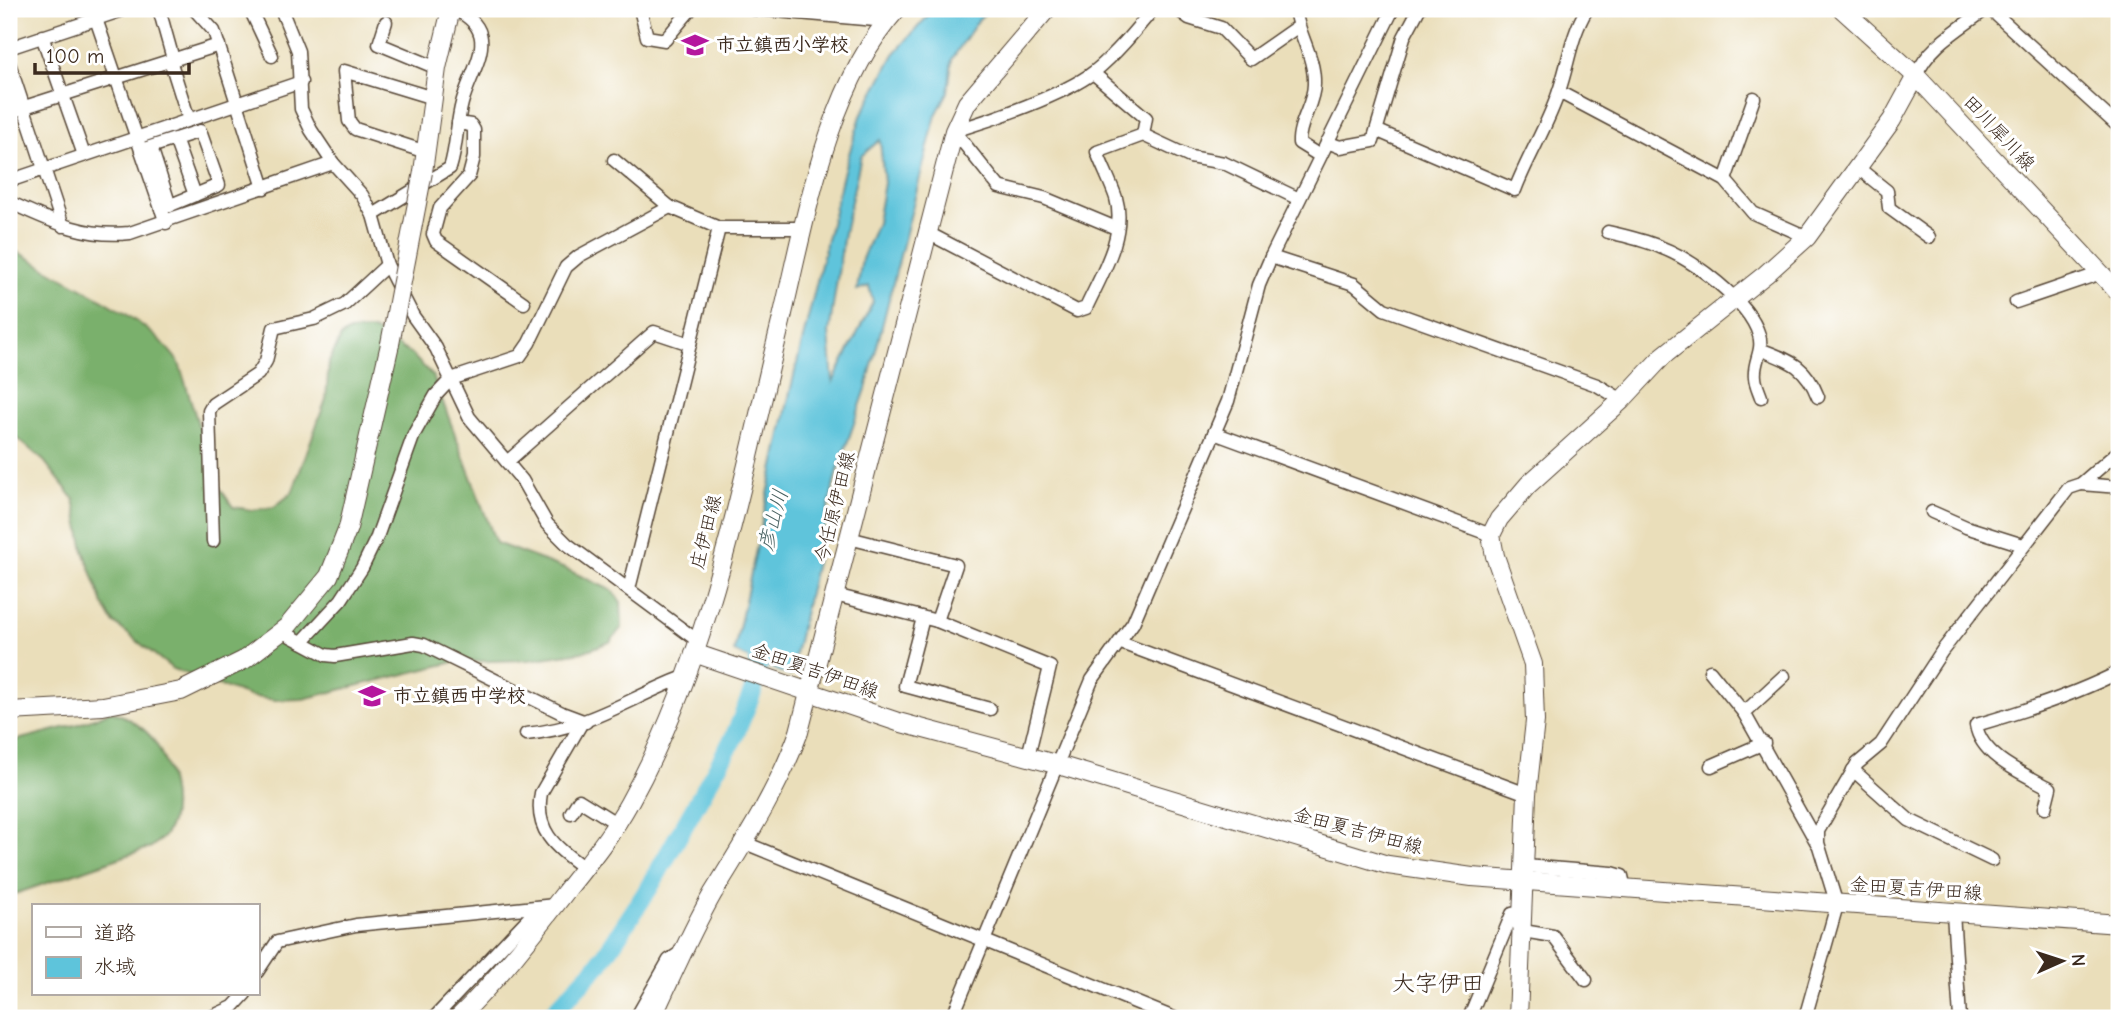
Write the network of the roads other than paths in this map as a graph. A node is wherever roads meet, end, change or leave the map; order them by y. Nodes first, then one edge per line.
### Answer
1 (126, 9) edge
2 (159, 9) edge
3 (194, 9) edge
4 (250, 9) edge
5 (453, 9) edge
6 (640, 9) edge
7 (691, 9) edge
8 (753, 9) edge
9 (1047, 9) edge
10 (1153, 9) edge
11 (1177, 9) edge
12 (1295, 9) edge
13 (1393, 9) edge
14 (1419, 9) edge
15 (1587, 9) edge
16 (1842, 9) edge
17 (1988, 9) edge
18 (283, 10) edge
19 (892, 15) edge
20 (96, 19) junction
21 (386, 22) dead end
22 (1297, 27) junction
23 (42, 37) junction
24 (219, 45) junction
25 (9, 48) edge
26 (272, 56) dead end
27 (172, 60) junction
28 (9, 63) edge
29 (437, 68) junction
30 (1093, 73) junction
31 (1916, 76) junction
32 (116, 78) junction
33 (301, 82) junction
34 (1559, 92) junction
35 (62, 94) junction
36 (433, 98) junction
37 (1754, 98) dead end
38 (238, 103) junction
39 (24, 107) junction
40 (9, 112) edge
41 (189, 120) junction
42 (458, 123) junction
43 (2119, 127) edge
44 (954, 131) junction
45 (1378, 131) junction
46 (1143, 135) junction
47 (175, 139) junction
48 (1327, 142) junction
49 (143, 145) junction
50 (426, 152) junction
51 (84, 155) junction
52 (1320, 156) junction
53 (614, 160) dead end
54 (333, 163) junction
55 (1857, 167) junction
56 (45, 168) junction
57 (1725, 180) junction
58 (9, 181) edge
59 (264, 188) junction
60 (195, 195) junction
61 (1299, 199) junction
62 (9, 202) edge
63 (166, 207) junction
64 (670, 207) junction
65 (373, 215) junction
66 (166, 223) junction
67 (63, 226) junction
68 (719, 228) junction
69 (803, 228) junction
70 (1116, 228) junction
71 (1608, 232) dead end
72 (928, 233) junction
73 (1807, 237) junction
74 (1929, 237) dead end
75 (1270, 257) junction
76 (387, 265) junction
77 (2101, 273) junction
78 (2119, 293) edge
79 (1735, 300) junction
80 (2016, 302) dead end
81 (524, 303) dead end
82 (690, 344) junction
83 (1762, 350) junction
84 (452, 379) junction
85 (1761, 397) dead end
86 (1818, 397) dead end
87 (1622, 400) junction
88 (1214, 433) junction
89 (2119, 451) edge
90 (507, 462) junction
91 (2081, 484) junction
92 (2119, 487) edge
93 (1932, 512) dead end
94 (1491, 535) junction
95 (849, 538) junction
96 (213, 541) dead end
97 (2023, 545) junction
98 (629, 589) junction
99 (835, 595) junction
100 (923, 618) junction
101 (937, 621) junction
102 (281, 631) junction
103 (302, 642) junction
104 (1121, 643) junction
105 (698, 650) junction
106 (1710, 671) dead end
107 (2119, 672) edge
108 (1784, 676) dead end
109 (684, 677) junction
110 (811, 690) junction
111 (990, 709) dead end
112 (9, 711) edge
113 (1744, 713) junction
114 (583, 723) junction
115 (526, 734) dead end
116 (1764, 743) junction
117 (1028, 757) junction
118 (1055, 764) junction
119 (1711, 766) dead end
120 (1853, 770) junction
121 (1527, 794) junction
122 (2045, 808) dead end
123 (571, 813) dead end
124 (616, 823) junction
125 (745, 842) junction
126 (1818, 843) junction
127 (1993, 860) dead end
128 (584, 869) junction
129 (1525, 873) junction
130 (1837, 905) junction
131 (547, 906) junction
132 (1524, 912) junction
133 (1953, 913) junction
134 (2119, 924) edge
135 (1523, 930) junction
136 (983, 941) junction
137 (684, 951) junction
138 (259, 969) edge
139 (1586, 980) dead end
140 (243, 996) edge
141 (209, 1018) edge
142 (434, 1018) edge
143 (458, 1018) edge
144 (636, 1018) edge
145 (652, 1018) edge
146 (952, 1018) edge
147 (1174, 1018) edge
148 (1469, 1018) edge
149 (1518, 1018) edge
150 (1805, 1018) edge
151 (1960, 1018) edge

1 - 20 street
2 - 27 street
3 - 24 street
4 - 26 street
5 - 29 main road
5 - 42 street
6 - 7 street
8 - 19 street
9 - 44 main road, 今任原伊田線
10 - 30 street
11 - 22 street
12 - 22 street
13 - 48 street
14 - 45 street
15 - 34 street
16 - 31 main road, 田川犀川線
17 - 31 street
17 - 43 street
18 - 33 street
19 - 69 main road, 庄伊田線
20 - 23 street
20 - 32 street
21 - 29 street
22 - 52 street
23 - 25 street
23 - 35 street
24 - 27 street
24 - 38 street
27 - 32 street
27 - 41 street
28 - 39 street
29 - 36 main road
30 - 44 street
30 - 46 street
31 - 55 main road
31 - 77 main road, 田川犀川線
32 - 35 street
32 - 49 street
33 - 38 street
33 - 54 street
34 - 45 street
34 - 57 street
35 - 39 street
35 - 51 street
36 - 50 main road
36 - 50 street
37 - 57 street
38 - 41 street
38 - 59 street
39 - 40 street
39 - 56 street
41 - 49 street
42 - 65 street
42 - 81 street
44 - 70 street
44 - 72 main road, 今任原伊田線
45 - 48 street
46 - 61 street
46 - 70 street
47 - 49 street
47 - 60 street
47 - 60 street
48 - 52 street
49 - 51 street
49 - 63 street
50 - 102 main road, bridge
51 - 56 street
52 - 61 street
53 - 64 street
54 - 59 street
54 - 65 street
55 - 73 main road
55 - 74 street
56 - 58 street
56 - 67 street
57 - 73 street
59 - 66 street
60 - 63 street
61 - 75 street
62 - 67 street
63 - 66 street
64 - 68 street
64 - 84 street
65 - 76 street
66 - 67 street
68 - 69 street
68 - 82 street
69 - 105 main road, 庄伊田線
70 - 72 street
71 - 79 street
72 - 95 main road, 今任原伊田線
73 - 79 main road
75 - 87 street
75 - 88 street
76 - 84 street
76 - 96 street
77 - 78 main road, 田川犀川線
77 - 80 street
79 - 83 street
79 - 87 main road
82 - 90 street
82 - 98 street
83 - 85 street
83 - 86 street
84 - 90 street
84 - 103 street
87 - 94 main road
88 - 94 street
88 - 104 street
89 - 91 street
90 - 98 street
91 - 92 street
91 - 97 street
93 - 97 street
94 - 121 main road
95 - 99 main road, 今任原伊田線
95 - 101 street
97 - 120 street
98 - 105 street
99 - 100 street
99 - 110 main road, 今任原伊田線
100 - 101 street
100 - 111 street
101 - 117 street
102 - 103 street
102 - 112 main road
103 - 114 street
104 - 118 street
104 - 121 street
105 - 109 main road, 庄伊田線
105 - 110 main road, 金田夏吉伊田線
106 - 113 street
107 - 122 street
108 - 113 street
109 - 114 street
109 - 124 main road, 庄伊田線
110 - 117 main road, 金田夏吉伊田線
110 - 125 main road, 今任原伊田線
113 - 116 street
114 - 115 street
114 - 128 street
116 - 119 street
116 - 126 street
117 - 118 main road, 金田夏吉伊田線
118 - 129 main road, 金田夏吉伊田線
118 - 136 street
120 - 126 street
120 - 127 street
121 - 129 main road
123 - 124 street
124 - 128 main road, 庄伊田線
125 - 136 street
125 - 137 main road, 今任原伊田線
126 - 130 street
128 - 131 main road, 庄伊田線
129 - 130 main road, 金田夏吉伊田線
129 - 132 main road
130 - 133 main road, 金田夏吉伊田線
130 - 150 street
131 - 138 street
131 - 142 street
131 - 143 main road, 庄伊田線
132 - 135 main road
132 - 148 street
133 - 134 main road, 金田夏吉伊田線
133 - 151 street
135 - 139 street
135 - 149 main road
136 - 146 street
136 - 147 street
137 - 144 street
137 - 145 main road, 今任原伊田線
140 - 141 street

